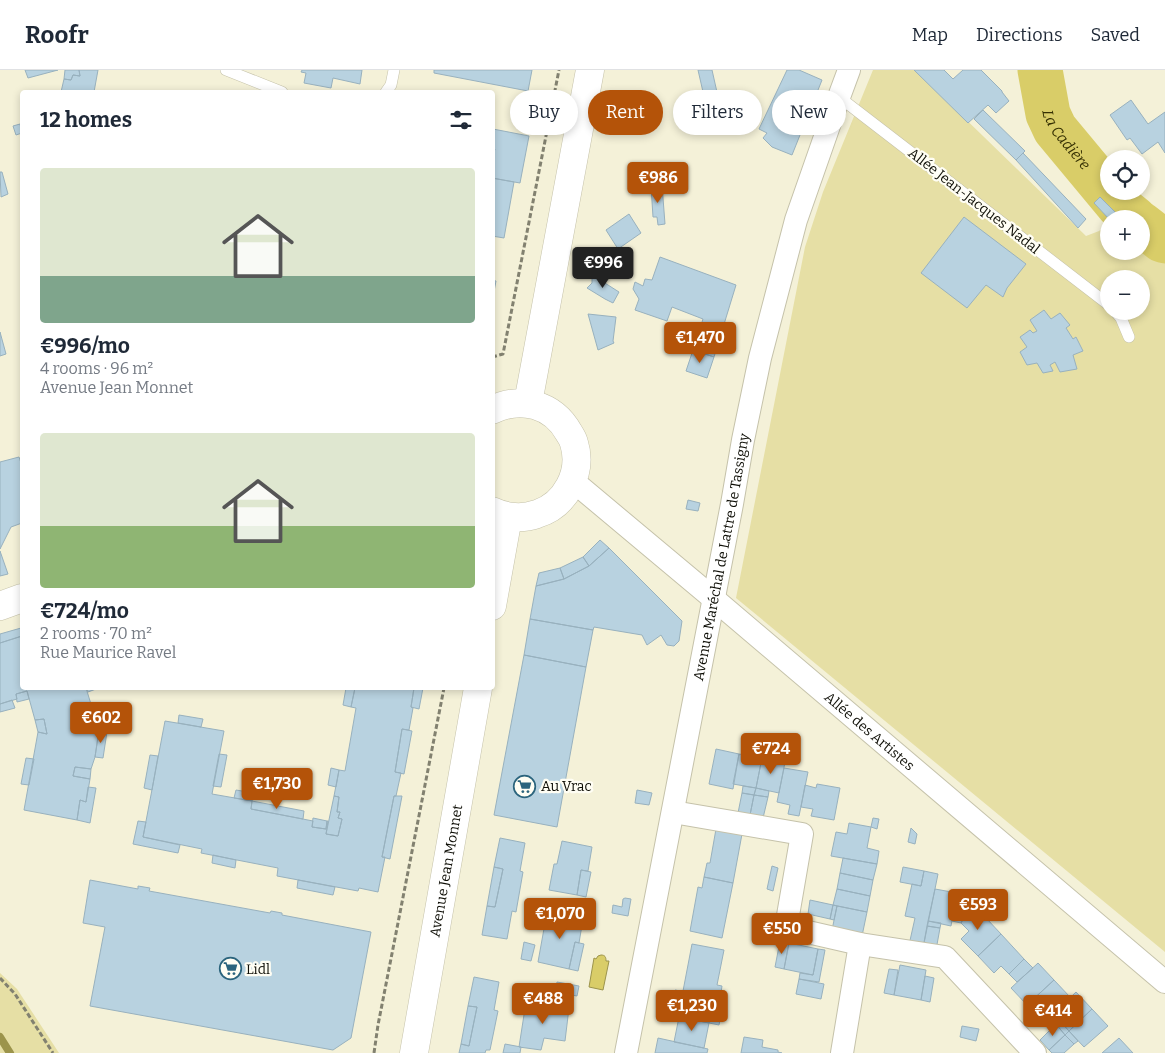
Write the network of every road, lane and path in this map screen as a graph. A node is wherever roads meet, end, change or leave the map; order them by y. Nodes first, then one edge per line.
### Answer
1 (226, 70) edge
2 (394, 70) edge
3 (558, 70) edge
4 (590, 70) edge
5 (849, 70) edge
6 (277, 90) edge
7 (388, 90) edge
8 (842, 90) edge
9 (846, 102) edge
10 (826, 135) edge
11 (1100, 298) edge
12 (1122, 320) edge
13 (1129, 337) dead end
14 (495, 356) edge
15 (528, 403) junction
16 (495, 409) edge
17 (573, 481) junction
18 (500, 514) edge
19 (495, 572) edge
20 (20, 599) edge
21 (714, 599) junction
22 (0, 606) edge
23 (444, 690) edge
24 (478, 690) edge
25 (673, 812) junction
26 (860, 944) junction
27 (0, 978) edge
28 (1165, 982) edge
29 (53, 1053) edge
30 (374, 1053) edge
31 (414, 1053) edge
32 (626, 1053) edge
33 (842, 1053) edge
34 (1035, 1053) edge

1 - 6 lane
2 - 7 lane
3 - 14 path
4 - 15 street
5 - 8 street, Avenue Maréchal de Lattre de Tassigny
9 - 11 lane, Allée Jean-Jacques Nadal
10 - 21 street, Avenue Maréchal de Lattre de Tassigny
12 - 13 lane
15 - 16 street
15 - 17 street
17 - 18 street
17 - 21 street, Allée des Artistes
18 - 19 street
20 - 22 street
21 - 25 street, Avenue Maréchal de Lattre de Tassigny
21 - 28 street, Allée des Artistes
23 - 30 path
24 - 31 street, Avenue Jean Monnet
25 - 26 street
25 - 32 street, Avenue Maréchal de Lattre de Tassigny
26 - 33 street
26 - 34 street
27 - 29 path

